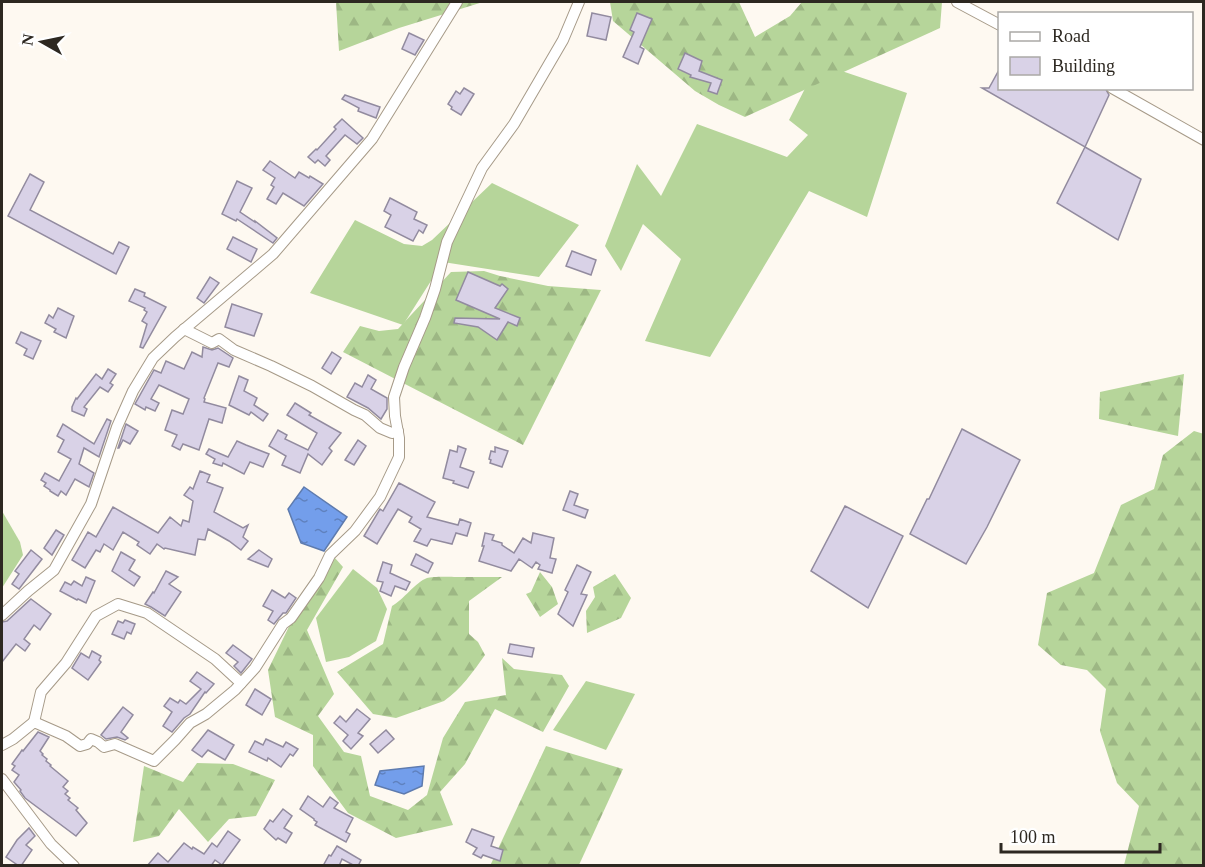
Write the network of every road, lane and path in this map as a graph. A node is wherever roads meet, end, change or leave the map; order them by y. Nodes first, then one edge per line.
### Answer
1 (457, 2) edge
2 (579, 2) edge
3 (957, 2) edge
4 (998, 24) edge
5 (1116, 90) edge
6 (1203, 140) edge
7 (184, 329) junction
8 (398, 431) junction
9 (2, 615) edge
10 (242, 683) junction
11 (34, 722) junction
12 (2, 745) edge
13 (2, 779) edge
14 (74, 866) edge

1 - 7 street
2 - 8 street
3 - 4 street
5 - 6 street
7 - 8 street
7 - 9 street
8 - 10 street
10 - 11 street
10 - 11 street
11 - 12 street
13 - 14 street

